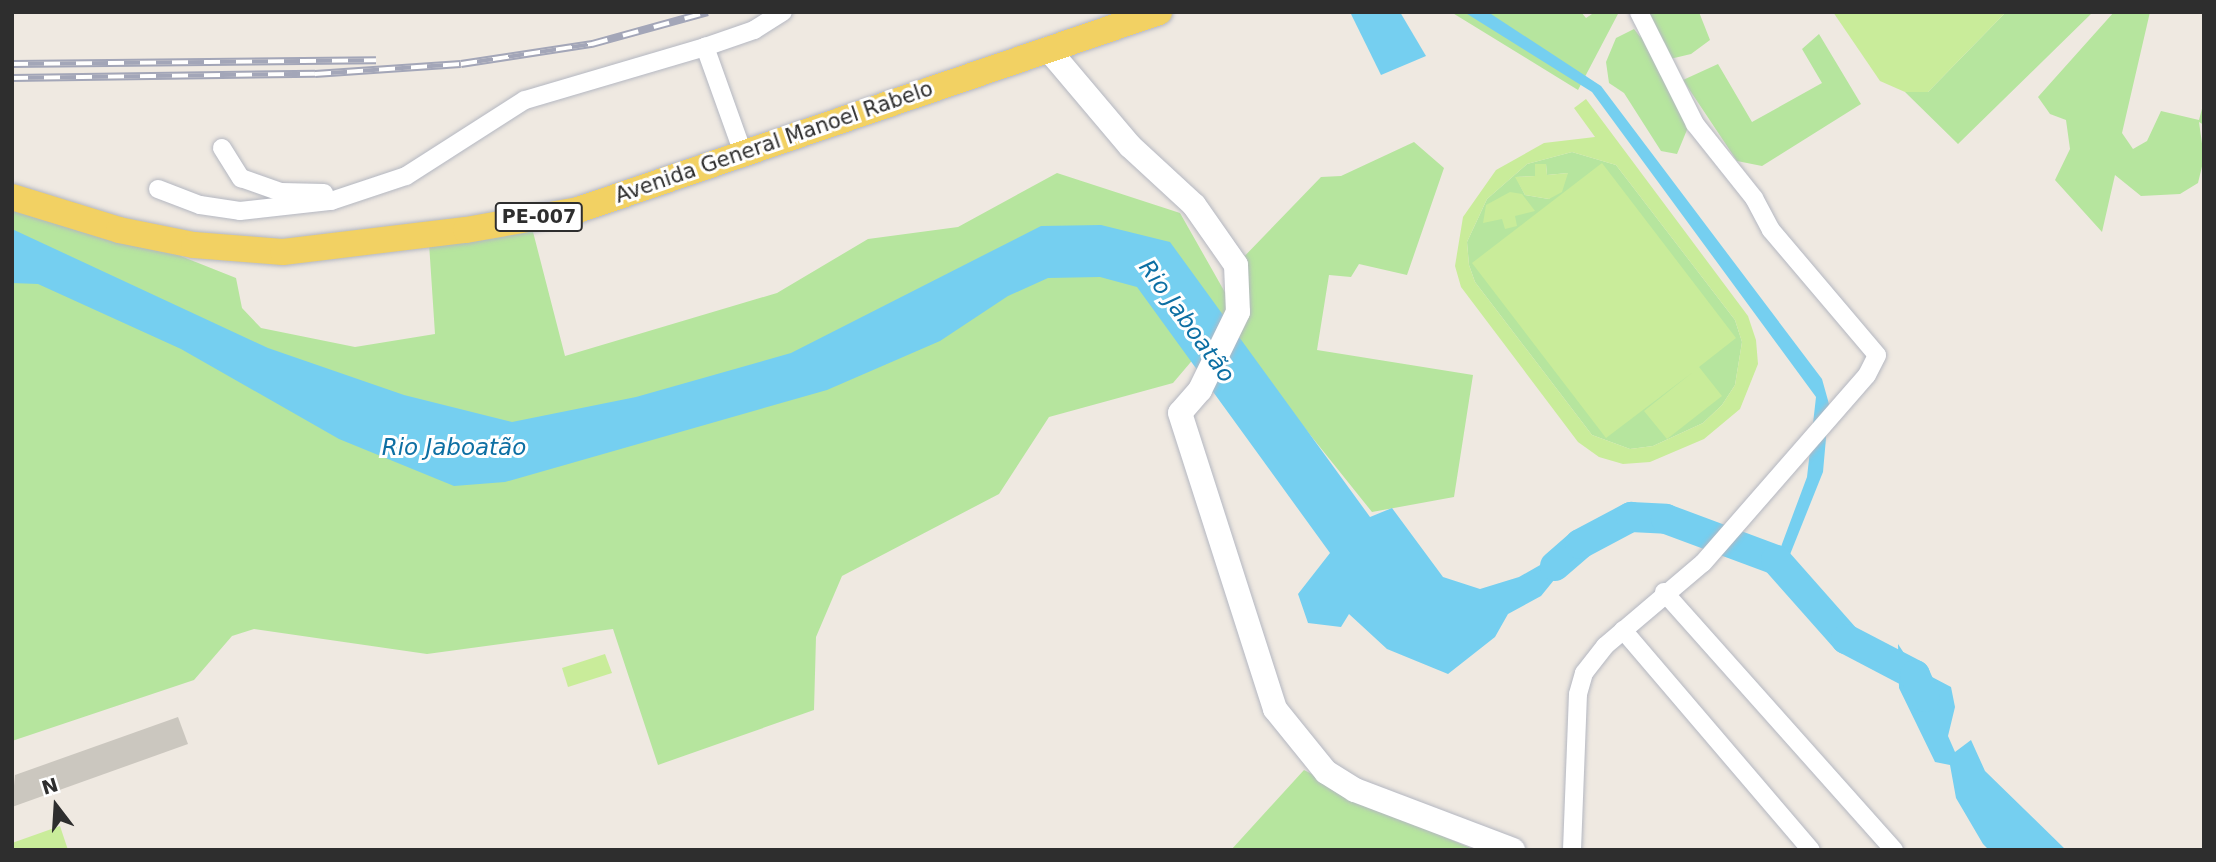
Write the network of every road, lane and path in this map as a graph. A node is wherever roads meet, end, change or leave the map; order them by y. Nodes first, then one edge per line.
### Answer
1 (783, 12) edge
2 (1159, 12) edge
3 (1639, 12) edge
4 (705, 47) junction
5 (1048, 49) junction
6 (222, 148) dead end
7 (743, 153) junction
8 (381, 186) junction
9 (158, 189) dead end
10 (12, 197) edge
11 (1664, 592) junction
12 (1623, 630) junction
13 (1513, 850) edge
14 (1572, 850) edge
15 (1811, 850) edge
16 (1894, 850) edge

1 - 4 street
2 - 5 main road, Avenida General Manoel Rabelo / PE-007
3 - 11 street
4 - 7 street
4 - 8 street
5 - 7 main road, Avenida General Manoel Rabelo / PE-007
5 - 13 street
6 - 8 street
7 - 10 main road, Avenida General Manoel Rabelo / PE-007
8 - 9 street
11 - 12 street
11 - 16 street
12 - 14 street
12 - 15 street

